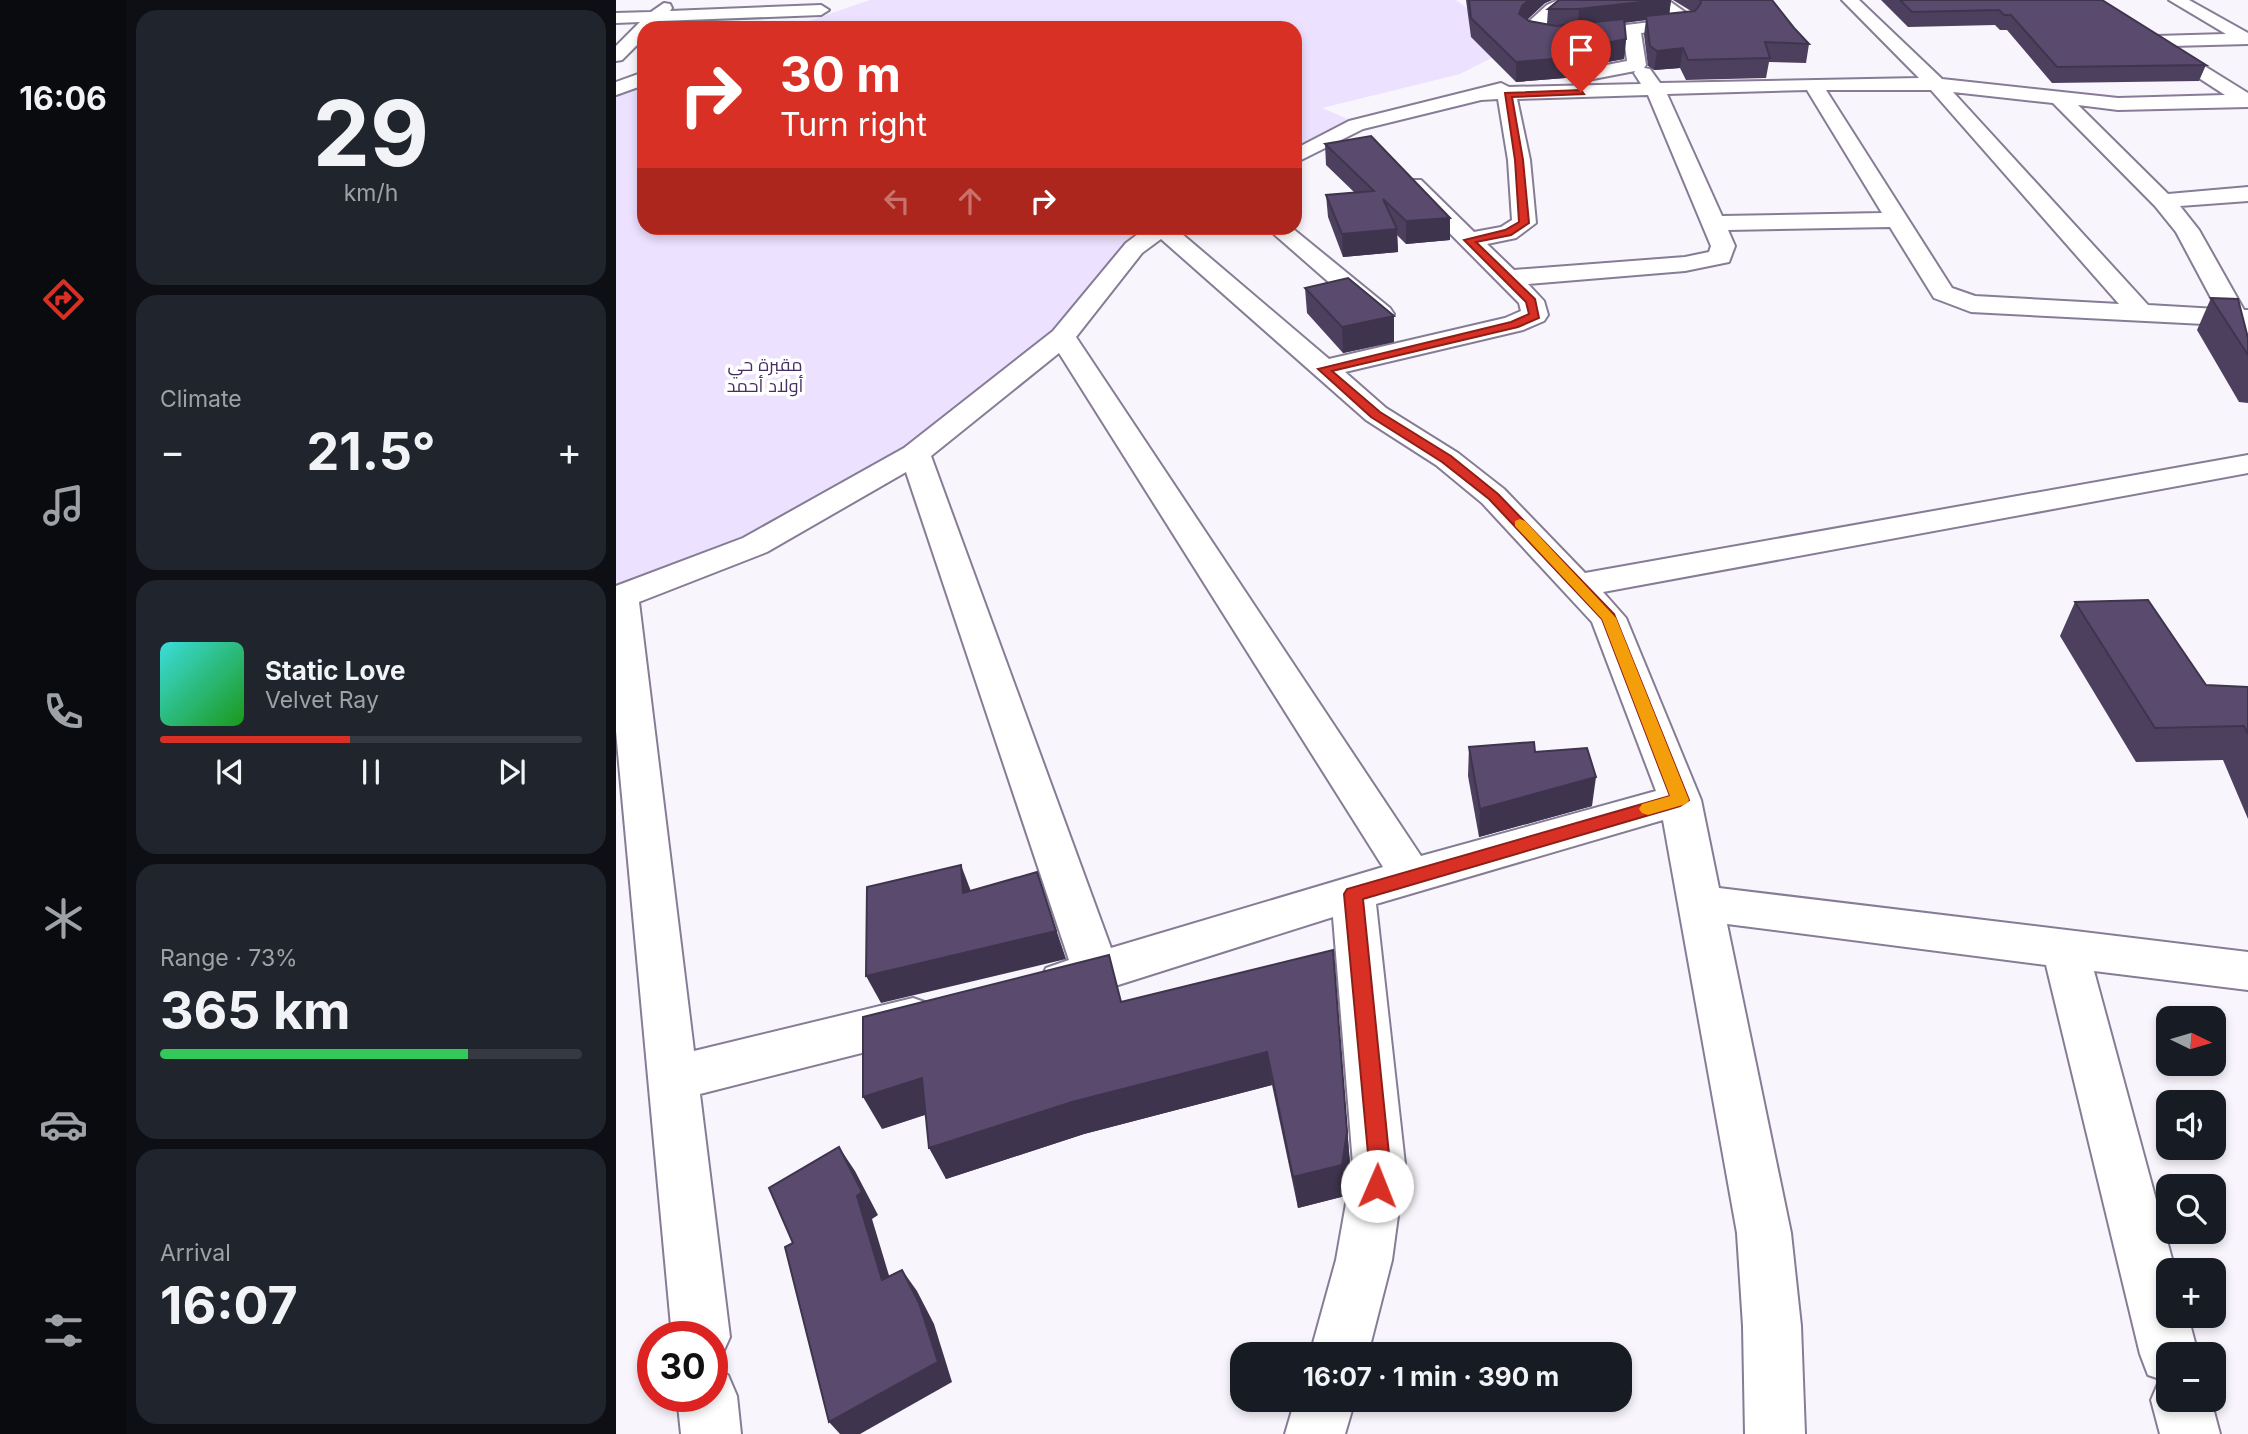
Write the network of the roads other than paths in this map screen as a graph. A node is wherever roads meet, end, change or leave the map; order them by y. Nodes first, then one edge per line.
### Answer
1 (672, 0) edge
2 (1571, 0) edge
3 (1657, 0) edge
4 (1850, 0) edge
5 (2087, 0) edge
6 (2177, 0) edge
7 (842, 1) edge
8 (821, 10) junction
9 (655, 16) junction
10 (616, 18) edge
11 (650, 21) edge
12 (789, 21) edge
13 (637, 34) edge
14 (1581, 34) edge
15 (2247, 39) edge
16 (2153, 41) junction
17 (637, 54) edge
18 (616, 55) edge
19 (1637, 65) junction
20 (637, 81) edge
21 (1813, 84) junction
22 (1937, 84) junction
23 (616, 89) edge
24 (1656, 90) junction
25 (1477, 94) junction
26 (1507, 94) junction
27 (2061, 100) junction
28 (2247, 100) edge
29 (1356, 125) junction
30 (1375, 145) edge
31 (1302, 153) edge
32 (1393, 165) edge
33 (2248, 194) edge
34 (2163, 201) junction
35 (1897, 220) junction
36 (1713, 223) junction
37 (1152, 235) edge
38 (1169, 235) edge
39 (1286, 235) edge
40 (1469, 240) junction
41 (1510, 278) junction
42 (2141, 313) junction
43 (2242, 317) edge
44 (1062, 337) junction
45 (1421, 347) junction
46 (1323, 369) junction
47 (2248, 370) edge
48 (915, 454) junction
49 (2248, 464) edge
50 (1580, 585) junction
51 (618, 598) edge
52 (1680, 800) junction
53 (1411, 876) junction
54 (1353, 894) junction
55 (1699, 903) junction
56 (2064, 949) junction
57 (2248, 971) edge
58 (1097, 974) junction
59 (1017, 993) edge
60 (951, 1010) edge
61 (674, 1078) junction
62 (699, 1321) edge
63 (1343, 1342) edge
64 (2166, 1342) edge
65 (709, 1412) edge
66 (1321, 1412) edge
67 (2184, 1412) edge
68 (711, 1434) edge
69 (1315, 1434) edge
70 (1775, 1434) edge
71 (2190, 1434) edge

1 - 9 street
2 - 14 street
3 - 19 street
4 - 22 street
5 - 16 street
6 - 15 street
7 - 8 street
8 - 9 street
8 - 12 street
9 - 10 street
9 - 11 street
13 - 18 street
15 - 16 street
16 - 28 street
17 - 18 street
19 - 24 street
19 - 25 street
20 - 23 street
21 - 22 street
21 - 24 street
21 - 35 street
22 - 27 street
22 - 42 street
24 - 26 street
24 - 36 street
25 - 26 street
25 - 29 street
26 - 40 street
27 - 28 street
27 - 34 street
29 - 30 street
29 - 31 street
32 - 40 street
33 - 34 street
34 - 43 street
35 - 36 street
35 - 42 street
36 - 41 street
37 - 44 street
38 - 46 street
39 - 45 street
40 - 41 street
41 - 45 street
42 - 43 street
43 - 47 street
44 - 48 street
44 - 53 street
45 - 46 street
46 - 50 street
48 - 51 street
48 - 58 street
49 - 50 street
50 - 52 street
51 - 61 street
52 - 53 street
52 - 55 street
53 - 54 street
54 - 58 street
54 - 63 street
55 - 56 street
55 - 70 street
56 - 57 street
56 - 64 street
58 - 59 street
60 - 61 street
61 - 62 street
65 - 68 street
66 - 69 street
67 - 71 street

